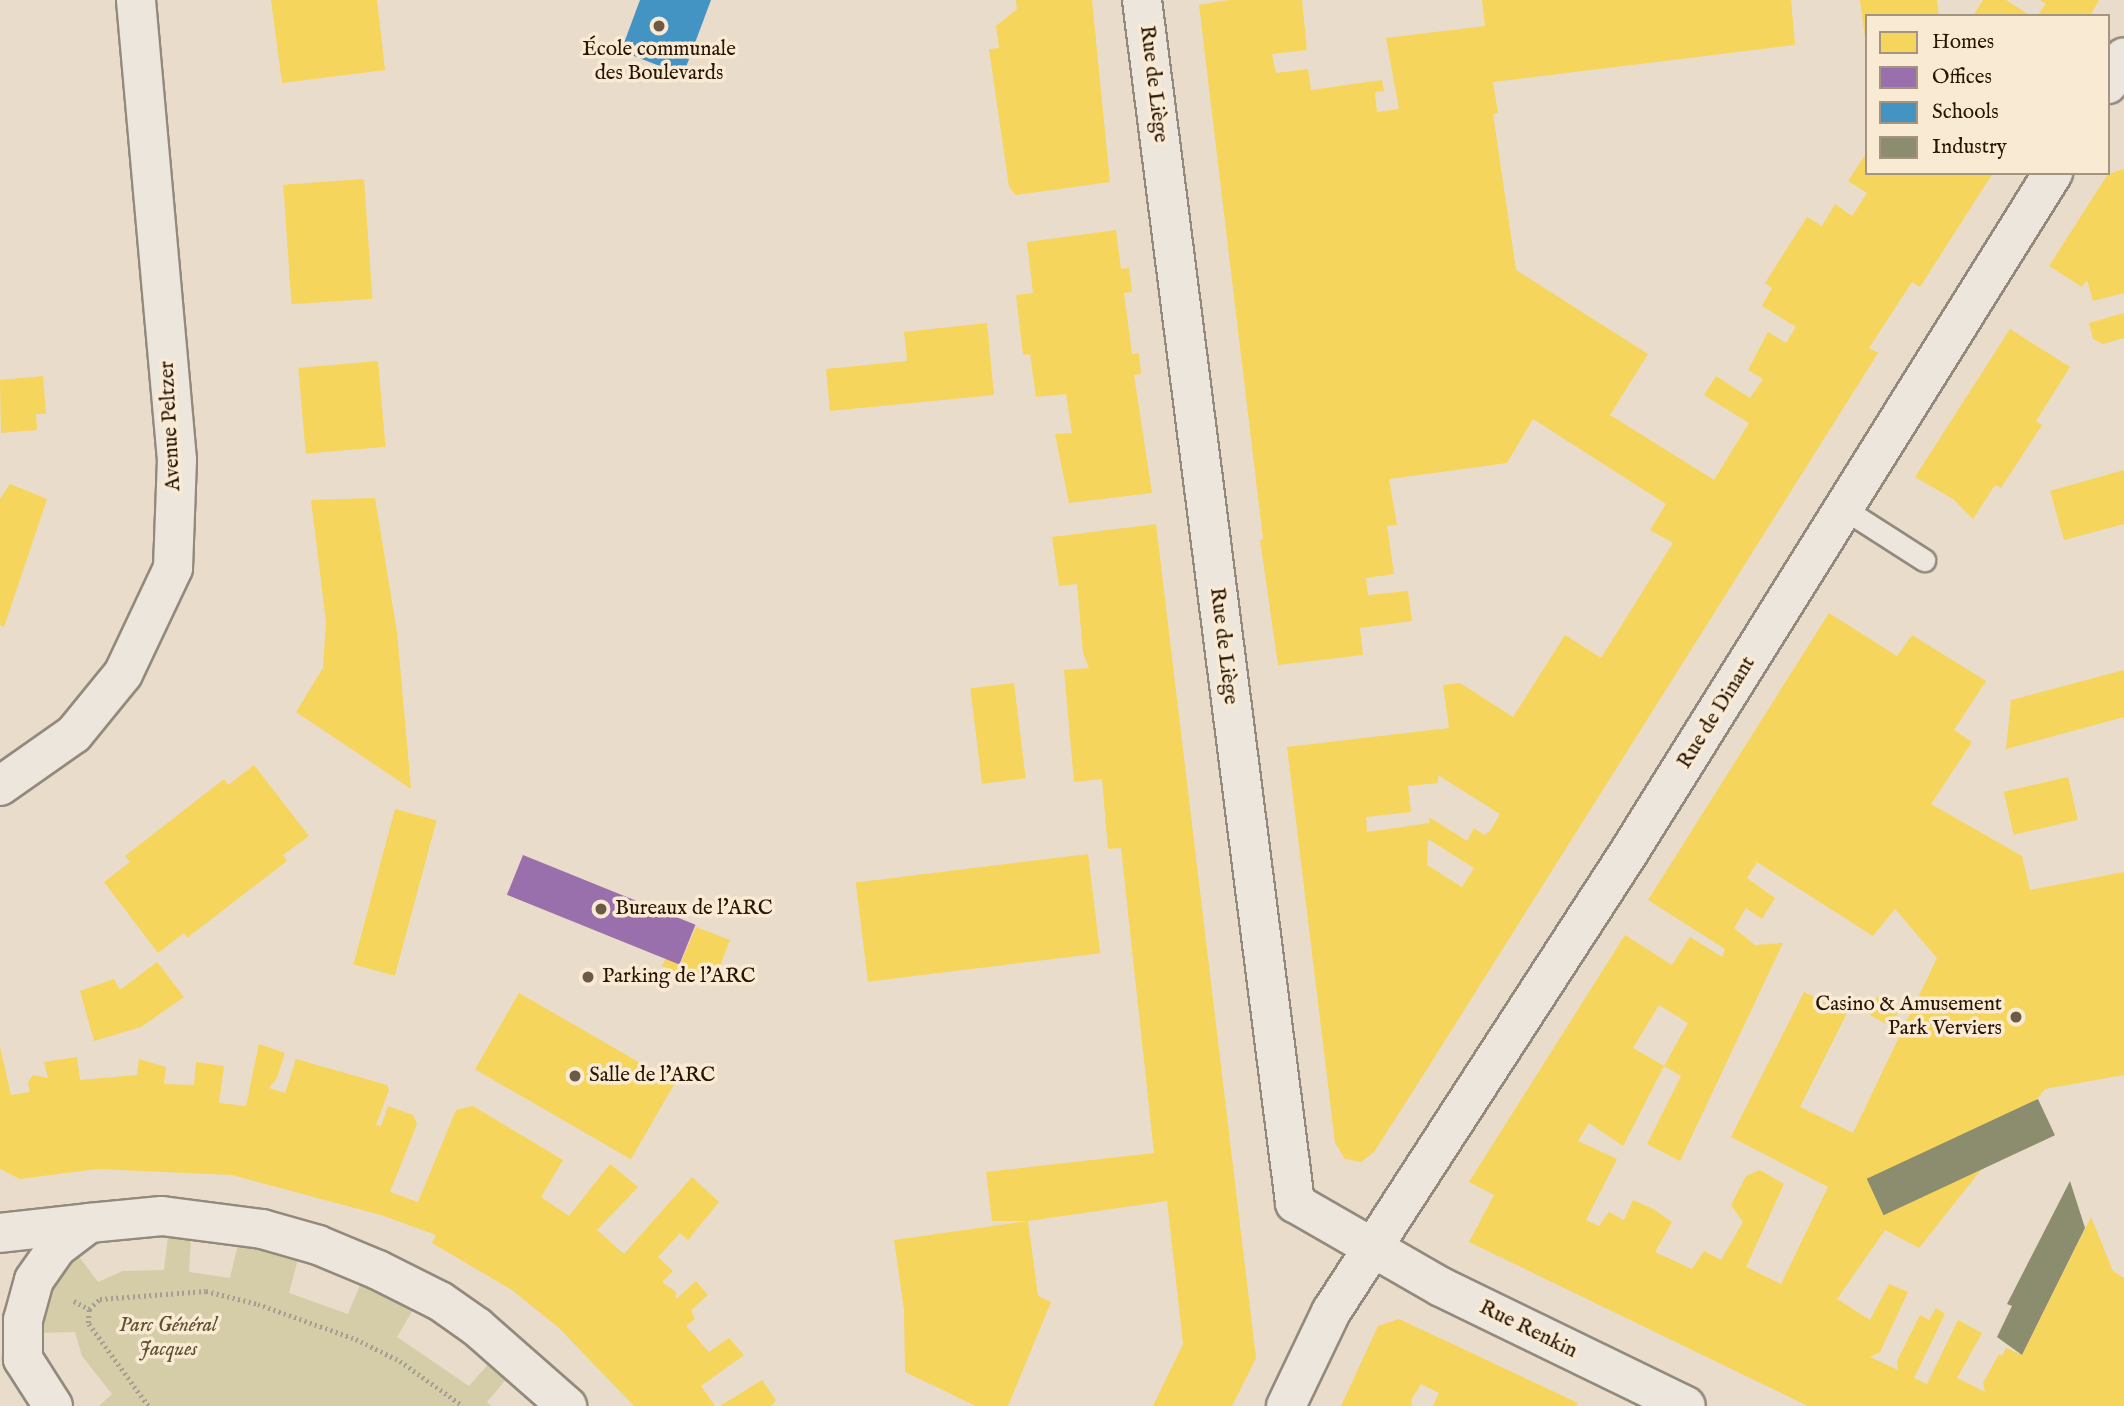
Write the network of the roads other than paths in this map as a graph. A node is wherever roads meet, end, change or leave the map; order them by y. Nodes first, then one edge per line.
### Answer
1 (136, 0) edge
2 (1142, 0) edge
3 (2124, 57) edge
4 (2110, 82) edge
5 (2052, 175) edge
6 (1846, 510) junction
7 (1924, 560) dead end
8 (0, 786) edge
9 (89, 1223) junction
10 (0, 1234) edge
11 (1374, 1247) junction
12 (0, 1322) edge
13 (23, 1359) junction
14 (53, 1406) edge
15 (567, 1406) edge
16 (1286, 1406) edge
17 (1686, 1406) edge

1 - 8 street, Avenue Peltzer
2 - 11 street, Rue de Liège
3 - 4 street
5 - 6 street, Rue de Dinant
6 - 7 lane
6 - 11 street, Rue de Dinant
9 - 10 street
9 - 13 street
9 - 15 street
11 - 16 street, Rue de Dinant
11 - 17 street, Rue Renkin
12 - 13 street
13 - 14 street

